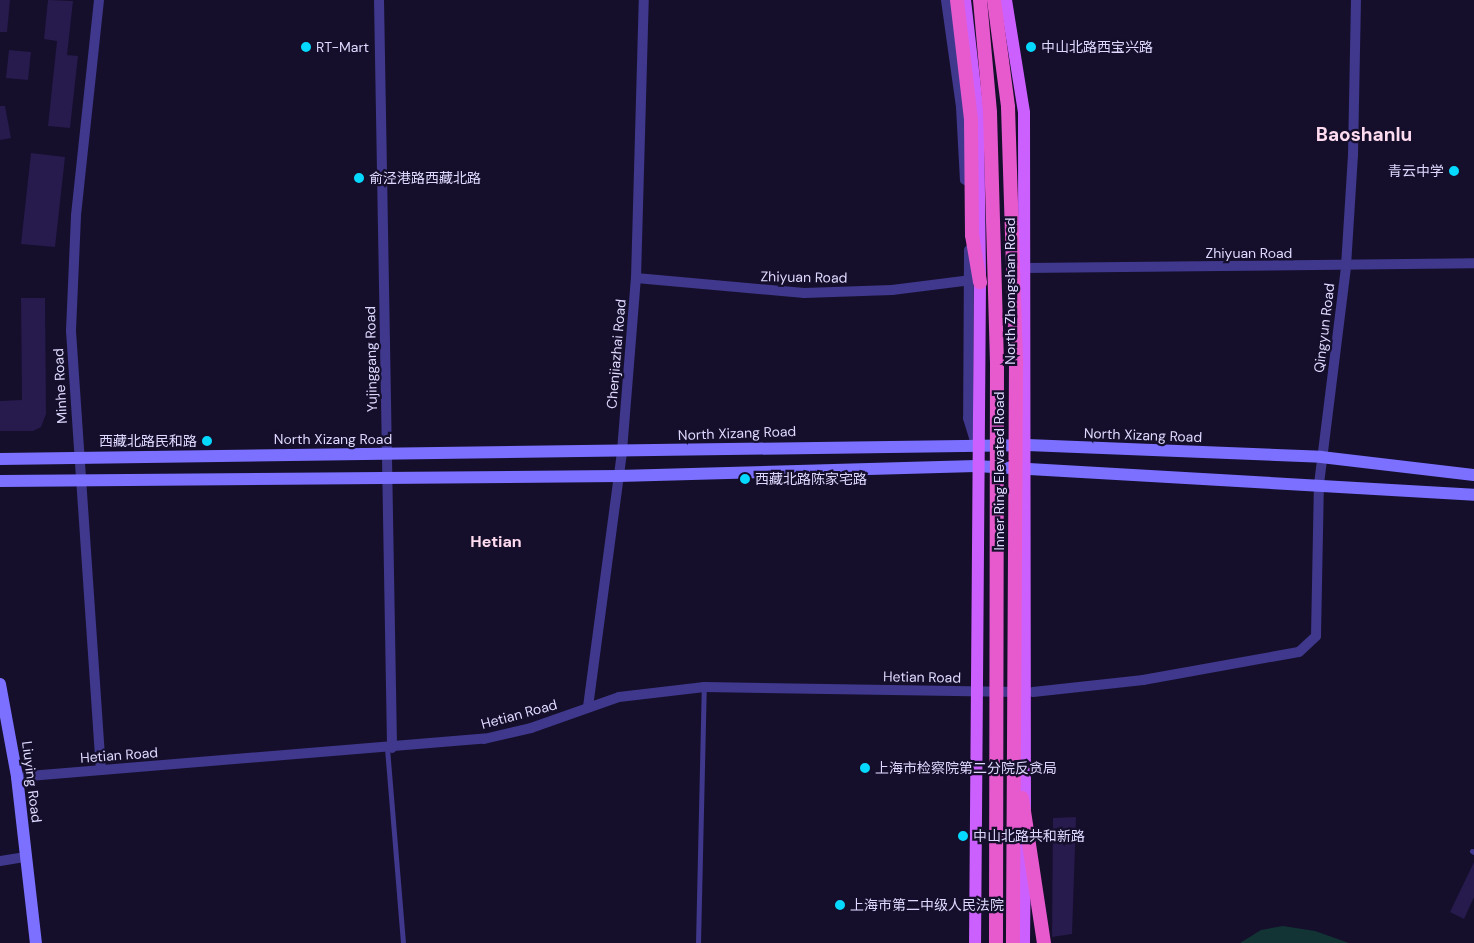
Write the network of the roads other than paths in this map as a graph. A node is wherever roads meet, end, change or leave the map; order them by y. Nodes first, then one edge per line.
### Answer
1 (99, 0) edge
2 (379, 0) edge
3 (644, 0) edge
4 (946, 0) edge
5 (957, 0) edge
6 (966, 0) edge
7 (980, 0) edge
8 (994, 0) edge
9 (1006, 0) edge
10 (1356, 0) edge
11 (1474, 263) edge
12 (1346, 266) junction
13 (1025, 268) junction
14 (636, 278) junction
15 (975, 281) junction
16 (1026, 445) junction
17 (977, 447) junction
18 (622, 451) junction
19 (387, 454) junction
20 (79, 458) junction
21 (1321, 458) junction
22 (0, 459) edge
23 (976, 466) junction
24 (1026, 468) junction
25 (1474, 475) edge
26 (619, 476) junction
27 (386, 478) junction
28 (81, 480) junction
29 (0, 481) edge
30 (1319, 484) junction
31 (1474, 495) edge
32 (1299, 652) joint
33 (0, 684) edge
34 (704, 687) junction
35 (974, 691) junction
36 (1029, 692) junction
37 (588, 707) junction
38 (390, 748) junction
39 (1015, 750) junction
40 (101, 770) junction
41 (17, 777) junction
42 (26, 857) junction
43 (0, 861) edge
44 (974, 888) junction
45 (36, 943) edge
46 (403, 943) edge
47 (698, 943) edge
48 (968, 943) edge
49 (975, 943) edge
50 (996, 943) edge
51 (1013, 943) edge
52 (1024, 943) edge
53 (1044, 943) edge

1 - 20 street, Minhe Road
2 - 19 street, Yujinggang Road
3 - 14 street, Chenjiazhai Road
4 - 15 street
5 - 15 highway
6 - 15 main road
7 - 50 highway, Inner Ring Elevated Road
8 - 39 highway, Inner Ring Elevated Road
9 - 13 main road, North Zhongshan Road
10 - 12 street, Qingyun Road
11 - 12 street, Zhiyuan Road
12 - 13 street, Zhiyuan Road
12 - 21 street, Qingyun Road
13 - 16 main road, North Zhongshan Road
14 - 15 street, Zhiyuan Road
14 - 18 street, Chenjiazhai Road
15 - 17 main road
16 - 17 main road, North Xizang Road
16 - 21 main road, North Xizang Road
16 - 24 main road, North Zhongshan Road
17 - 18 main road, North Xizang Road
17 - 23 main road
18 - 19 main road, North Xizang Road
18 - 26 street, Chenjiazhai Road
19 - 20 main road, North Xizang Road
19 - 27 street, Yujinggang Road
20 - 22 main road, North Xizang Road
20 - 28 street, Minhe Road
21 - 25 main road, North Xizang Road
21 - 30 street, Qingyun Road
23 - 24 main road
23 - 26 main road
23 - 35 main road
24 - 30 main road
24 - 36 main road, North Zhongshan Road
26 - 27 main road
26 - 37 street, Chenjiazhai Road
27 - 28 main road
27 - 38 street, Yujinggang Road
28 - 29 main road
28 - 40 street, Minhe Road
30 - 31 main road
30 - 32 street, Qingyun Road
32 - 36 street, Hetian Road
33 - 41 main road, Liuying Road
34 - 35 street, Hetian Road
34 - 37 street, Hetian Road
34 - 47 lane
35 - 36 street, Hetian Road
35 - 44 main road
36 - 52 main road, North Zhongshan Road
37 - 38 street, Hetian Road
38 - 40 street, Hetian Road
38 - 46 lane
39 - 51 highway, Inner Ring Elevated Road
39 - 53 highway
40 - 41 street, Hetian Road
41 - 42 main road, Liuying Road
42 - 43 street
42 - 45 main road, Liuying Road
44 - 48 main road
44 - 49 main road

